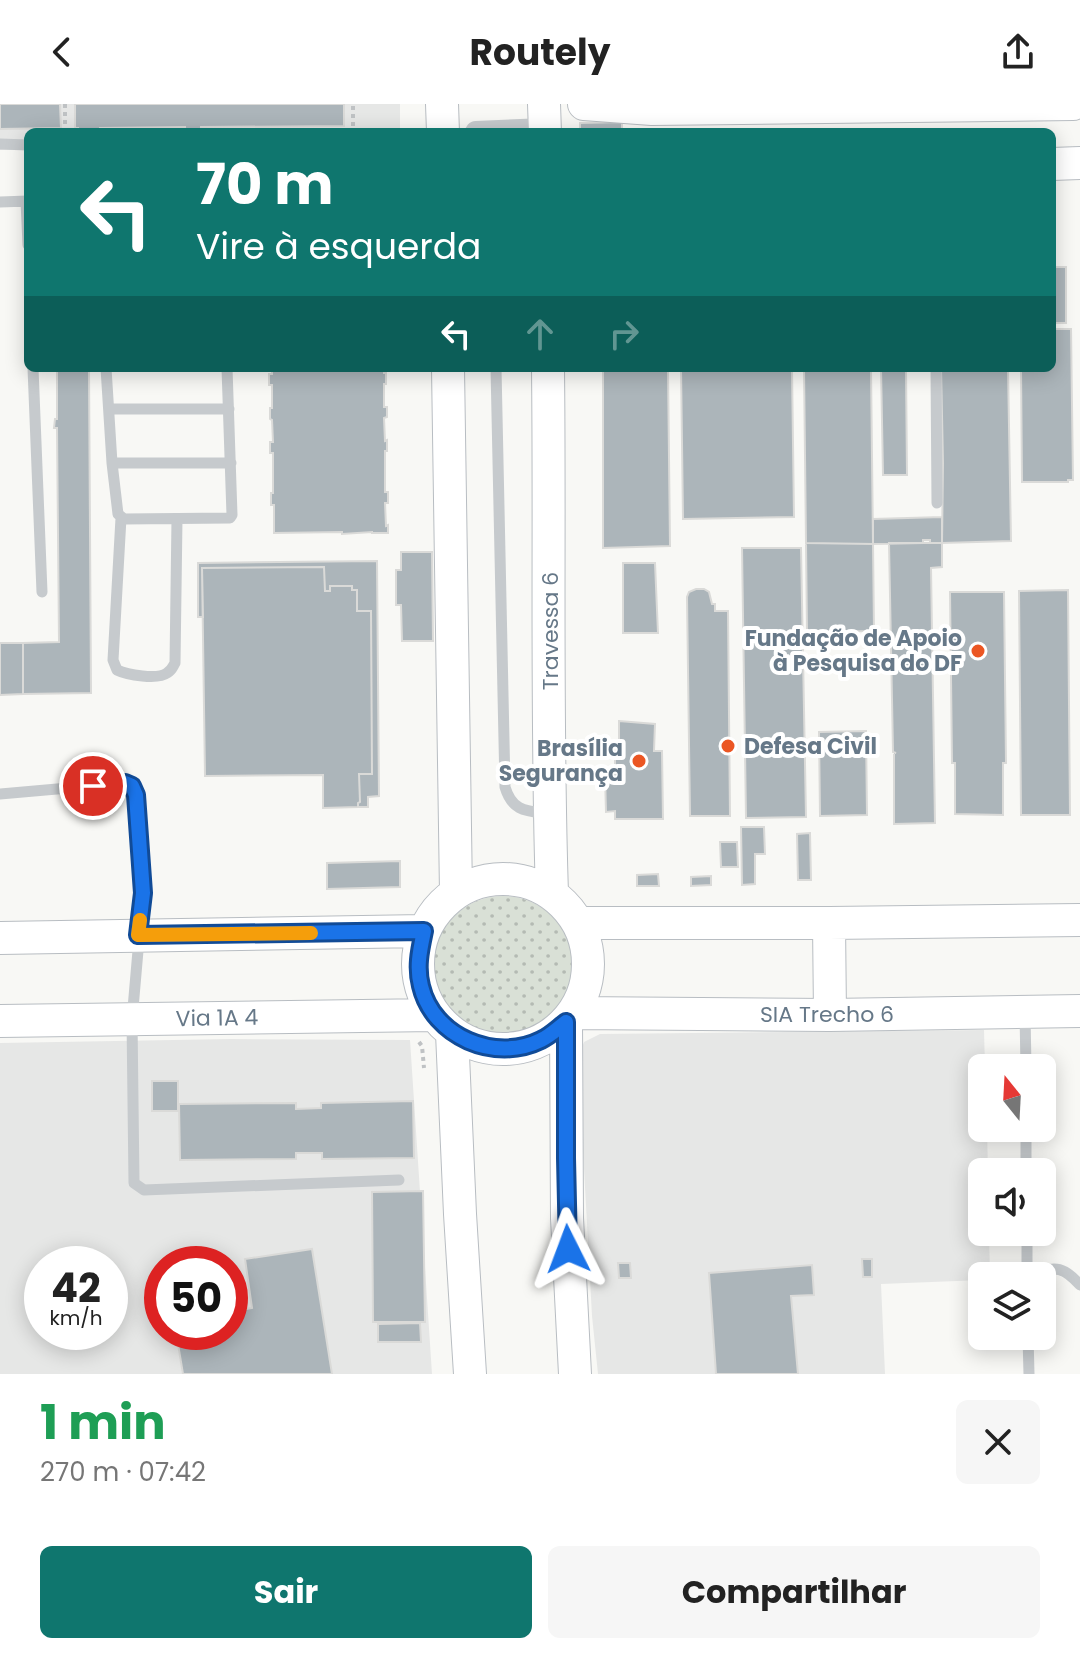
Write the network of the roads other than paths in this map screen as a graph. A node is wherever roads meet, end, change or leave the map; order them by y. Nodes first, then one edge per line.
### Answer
1 (584, 104) edge
2 (1073, 104) edge
3 (980, 105) edge
4 (646, 121) edge
5 (545, 122) edge
6 (504, 128) edge
7 (0, 144) edge
8 (24, 145) edge
9 (1080, 163) edge
10 (1056, 164) edge
11 (24, 201) edge
12 (0, 202) edge
13 (33, 372) edge
14 (106, 372) edge
15 (227, 372) edge
16 (448, 372) edge
17 (496, 372) edge
18 (548, 372) edge
19 (936, 372) edge
20 (109, 409) junction
21 (229, 409) junction
22 (112, 463) junction
23 (231, 463) junction
24 (937, 503) dead end
25 (121, 518) junction
26 (177, 519) junction
27 (42, 592) dead end
28 (0, 794) edge
29 (549, 814) junction
30 (456, 893) junction
31 (552, 893) junction
32 (1080, 920) edge
33 (579, 923) junction
34 (829, 923) junction
35 (424, 931) junction
36 (138, 935) junction
37 (0, 938) edge
38 (1080, 1011) edge
39 (1025, 1012) junction
40 (830, 1015) junction
41 (570, 1017) junction
42 (132, 1020) junction
43 (0, 1021) edge
44 (443, 1024) junction
45 (1026, 1054) edge
46 (399, 1180) dead end
47 (1056, 1269) edge
48 (1080, 1285) edge
49 (1028, 1350) edge
50 (470, 1374) edge
51 (575, 1374) edge
52 (1029, 1374) edge

1 - 4 main road
2 - 3 main road
3 - 4 main road
5 - 6 street
7 - 8 lane
9 - 10 main road
11 - 12 lane
13 - 27 lane
14 - 20 lane
15 - 21 lane
16 - 30 main road
17 - 29 lane
18 - 29 main road, Travessa 6
19 - 24 lane
20 - 21 lane
20 - 22 lane
21 - 23 lane
22 - 23 lane
22 - 25 lane
23 - 26 lane
25 - 26 lane
25 - 26 lane
28 - 36 lane
29 - 31 main road, Travessa 6
30 - 31 main road
30 - 35 main road
31 - 33 main road
32 - 34 main road
33 - 34 main road
33 - 41 main road
34 - 40 main road
35 - 36 main road
35 - 44 main road
36 - 37 main road
36 - 42 lane
38 - 39 main road, SIA Trecho 6
39 - 40 main road, SIA Trecho 6
39 - 45 lane
40 - 41 main road, SIA Trecho 6
41 - 44 main road
41 - 51 main road
42 - 43 main road, Via 1A 4
42 - 44 main road, Via 1A 4
42 - 46 lane
44 - 50 main road
47 - 48 lane
49 - 52 lane

